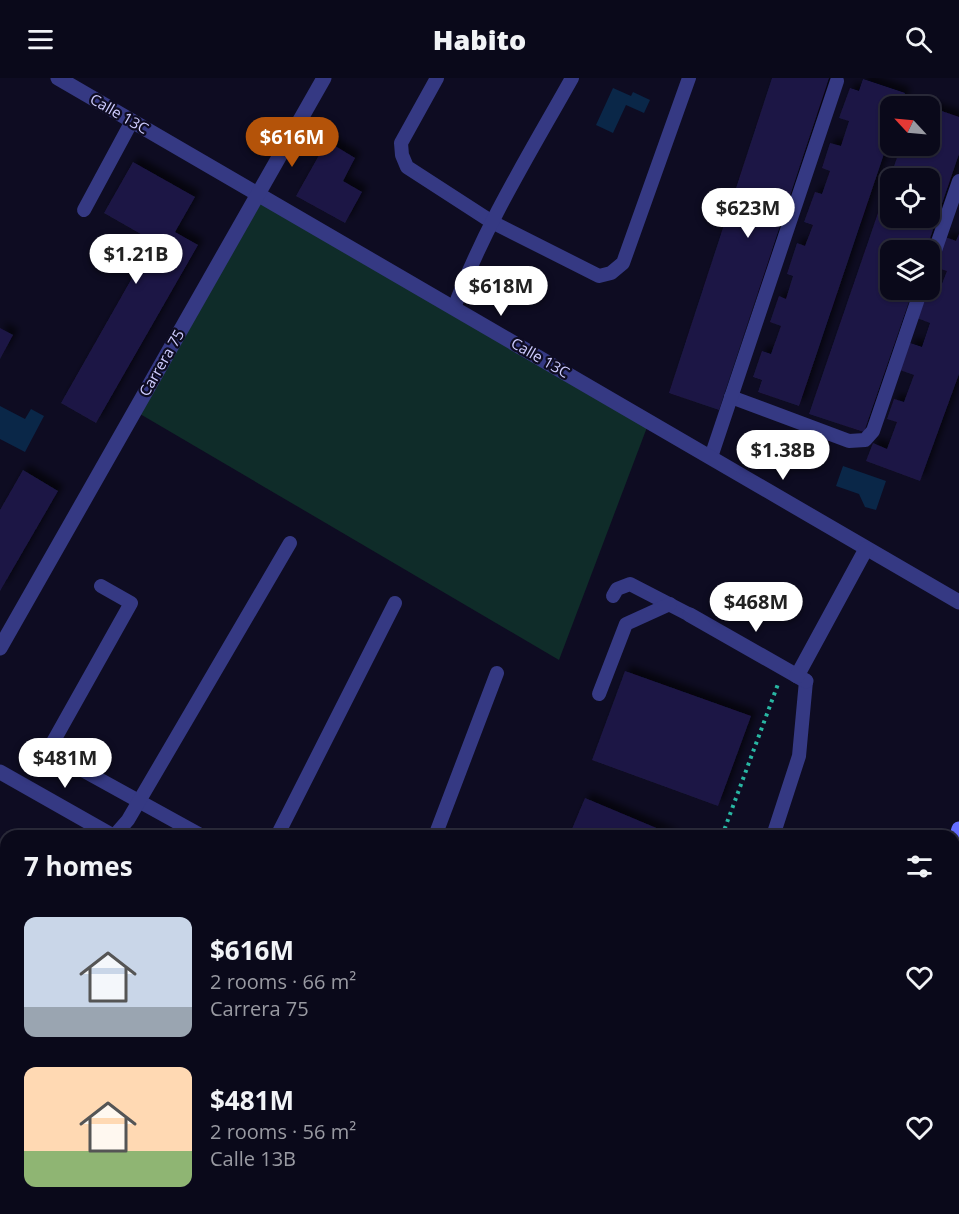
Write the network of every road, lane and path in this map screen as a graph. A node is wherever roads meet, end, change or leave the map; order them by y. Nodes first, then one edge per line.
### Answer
1 (58, 78) edge
2 (324, 78) edge
3 (437, 78) edge
4 (572, 78) edge
5 (689, 78) edge
6 (837, 81) dead end
7 (132, 121) junction
8 (959, 181) edge
9 (258, 194) junction
10 (84, 210) dead end
11 (492, 222) junction
12 (939, 240) edge
13 (918, 300) edge
14 (454, 308) junction
15 (731, 397) junction
16 (711, 458) junction
17 (290, 543) dead end
18 (866, 549) junction
19 (101, 586) dead end
20 (613, 596) dead end
21 (959, 602) edge
22 (395, 603) dead end
23 (669, 604) junction
24 (690, 615) joint
25 (0, 648) edge
26 (497, 674) dead end
27 (795, 675) junction
28 (599, 694) dead end
29 (0, 772) edge
30 (139, 801) junction
31 (102, 830) edge
32 (119, 830) edge
33 (191, 830) edge
34 (280, 830) edge
35 (437, 830) edge
36 (725, 830) edge
37 (774, 830) edge

1 - 7 street, Calle 13C
2 - 9 street, Carrera 75
3 - 11 lane
4 - 11 lane
5 - 11 lane
6 - 15 lane
7 - 9 street, Calle 13C
7 - 10 lane
8 - 12 lane
9 - 14 street, Calle 13C
9 - 25 street, Carrera 75
11 - 14 lane
13 - 15 lane
14 - 16 street, Calle 13C
15 - 16 lane
16 - 18 street, Calle 13C
17 - 30 lane
18 - 21 street, Calle 13C
18 - 27 street
19 - 30 lane
20 - 23 lane
22 - 34 lane
23 - 24 lane
23 - 28 lane
24 - 27 street
26 - 35 lane
27 - 36 path
27 - 37 lane
29 - 31 street
30 - 32 lane
30 - 33 lane

